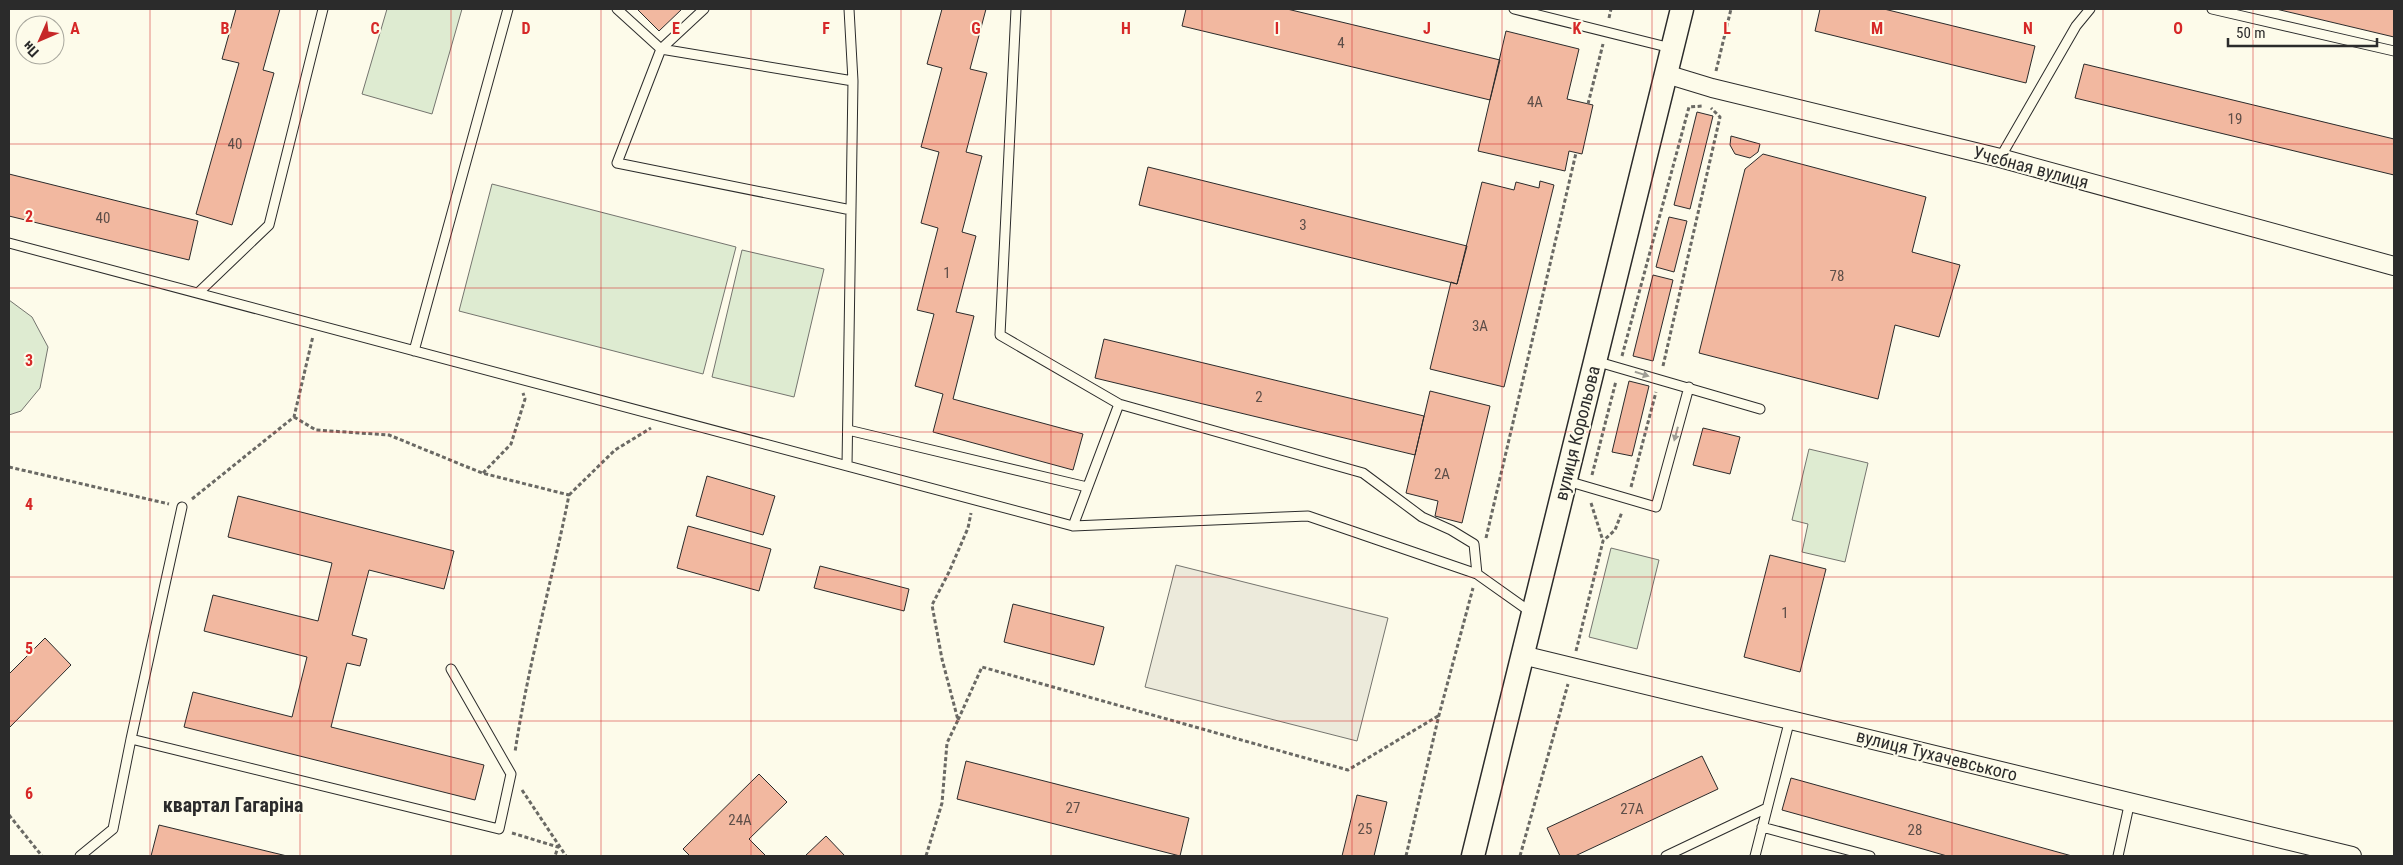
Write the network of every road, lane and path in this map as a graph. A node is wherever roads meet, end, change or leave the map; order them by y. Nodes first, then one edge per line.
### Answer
1 (323, 9) edge
2 (508, 9) edge
3 (617, 9) edge
4 (704, 9) edge
5 (849, 9) edge
6 (1016, 9) edge
7 (1514, 9) edge
8 (1611, 9) edge
9 (1682, 9) edge
10 (1731, 9) edge
11 (2090, 9) edge
12 (2212, 9) edge
13 (1606, 32) junction
14 (661, 49) junction
15 (1672, 49) junction
16 (2394, 51) edge
17 (1666, 74) junction
18 (853, 81) junction
19 (1712, 88) junction
20 (1588, 104) dead end
21 (1576, 152) dead end
22 (2000, 158) junction
23 (851, 210) junction
24 (9, 243) edge
25 (2394, 266) edge
26 (198, 293) junction
27 (316, 324) junction
28 (414, 351) junction
29 (1595, 361) junction
30 (1619, 367) junction
31 (517, 379) junction
32 (1660, 380) junction
33 (1689, 387) junction
34 (1119, 404) junction
35 (1760, 408) dead end
36 (294, 417) junction
37 (672, 420) junction
38 (848, 430) junction
39 (847, 466) junction
40 (9, 467) edge
41 (482, 473) junction
42 (1566, 480) junction
43 (1087, 487) junction
44 (1589, 488) junction
45 (569, 495) junction
46 (1628, 498) junction
47 (974, 499) junction
48 (182, 507) junction
49 (1073, 526) junction
50 (1603, 541) junction
51 (1477, 574) junction
52 (1533, 613) junction
53 (1522, 655) junction
54 (1573, 667) junction
55 (451, 669) dead end
56 (1439, 715) junction
57 (1790, 719) junction
58 (958, 720) junction
59 (131, 739) junction
60 (511, 774) junction
61 (2130, 801) junction
62 (1767, 808) junction
63 (9, 815) edge
64 (1762, 827) junction
65 (499, 829) junction
66 (558, 847) junction
67 (42, 856) edge
68 (80, 856) edge
69 (555, 856) edge
70 (566, 856) edge
71 (926, 856) edge
72 (1406, 856) edge
73 (1473, 856) edge
74 (1520, 856) edge
75 (1666, 856) edge
76 (1755, 856) edge
77 (1870, 856) edge
78 (2118, 856) edge
79 (2352, 856) edge

1 - 26 lane
2 - 28 lane
3 - 14 lane
4 - 14 lane
5 - 18 lane
6 - 34 lane
7 - 13 lane
8 - 13 path
9 - 15 street, вулиця Корольова
10 - 19 path
11 - 22 lane
12 - 16 lane
13 - 15 lane
13 - 20 path
14 - 18 lane
14 - 23 lane
15 - 17 street, вулиця Корольова
17 - 19 street, Учєбная вулиця
17 - 29 street, вулиця Корольова
18 - 23 lane
19 - 22 street, Учєбная вулиця
21 - 51 path
22 - 25 street, Учєбная вулиця
23 - 38 lane
24 - 26 lane
26 - 27 lane
27 - 28 lane
27 - 36 path
28 - 31 lane
29 - 30 lane
29 - 42 street, вулиця Корольова
30 -> 32 lane
30 - 32 path
30 - 44 path
31 - 37 lane
31 - 41 path
32 - 33 lane
32 - 46 path
33 - 35 lane
33 -> 46 lane
34 - 43 lane
34 - 51 lane
36 - 41 path
36 - 48 path
37 - 39 lane
37 - 45 path
38 - 39 lane
38 - 43 lane
39 - 47 lane
40 - 48 path
41 - 45 path
42 - 44 lane
42 - 52 street, вулиця Корольова
43 - 49 lane
44 - 46 lane
44 - 50 path
45 - 60 path
46 - 50 path
47 - 49 lane
47 - 58 path
48 - 59 lane
49 - 51 lane
50 - 54 path
51 - 52 lane
51 - 56 path
52 - 53 street, вулиця Корольова
53 - 54 street, вулиця Тухачевського
53 - 73 street, вулиця Корольова
54 - 57 street, вулиця Тухачевського
54 - 74 path
55 - 60 lane
56 - 58 path
56 - 72 path
57 - 61 street, вулиця Тухачевського
57 - 62 lane
58 - 71 path
59 - 65 lane
59 - 68 lane
60 - 65 lane
60 - 66 path
61 - 78 lane
61 - 79 street, вулиця Тухачевського
62 - 64 lane
62 - 75 lane
63 - 67 path
64 - 76 lane
64 - 77 lane
65 - 66 path
66 - 69 path
66 - 70 path

